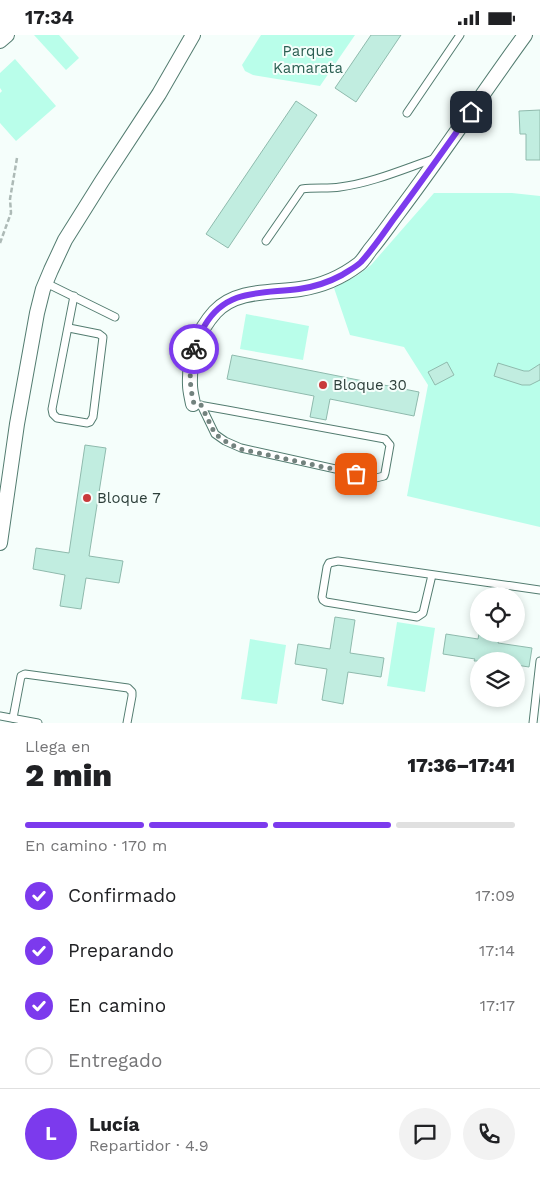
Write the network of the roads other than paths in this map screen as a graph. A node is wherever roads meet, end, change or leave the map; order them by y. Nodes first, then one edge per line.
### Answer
1 (7, 35) edge
2 (193, 35) edge
3 (460, 35) edge
4 (526, 35) edge
5 (0, 41) edge
6 (408, 113) dead end
7 (439, 157) junction
8 (266, 241) dead end
9 (46, 283) junction
10 (74, 297) junction
11 (115, 317) dead end
12 (69, 329) junction
13 (197, 404) junction
14 (0, 543) edge
15 (432, 575) junction
16 (540, 590) edge
17 (540, 661) edge
18 (539, 675) edge
19 (0, 716) edge
20 (13, 718) junction
21 (38, 723) edge
22 (127, 723) edge
23 (533, 723) edge

1 - 5 street
2 - 9 street
3 - 6 lane
4 - 7 street
7 - 8 lane
7 - 13 street
9 - 10 lane
9 - 14 street
10 - 11 lane
10 - 12 lane
12 - 12 lane
13 - 13 lane
15 - 15 lane
15 - 16 lane
17 - 18 lane
18 - 23 lane
19 - 20 lane
20 - 21 lane
20 - 22 lane

